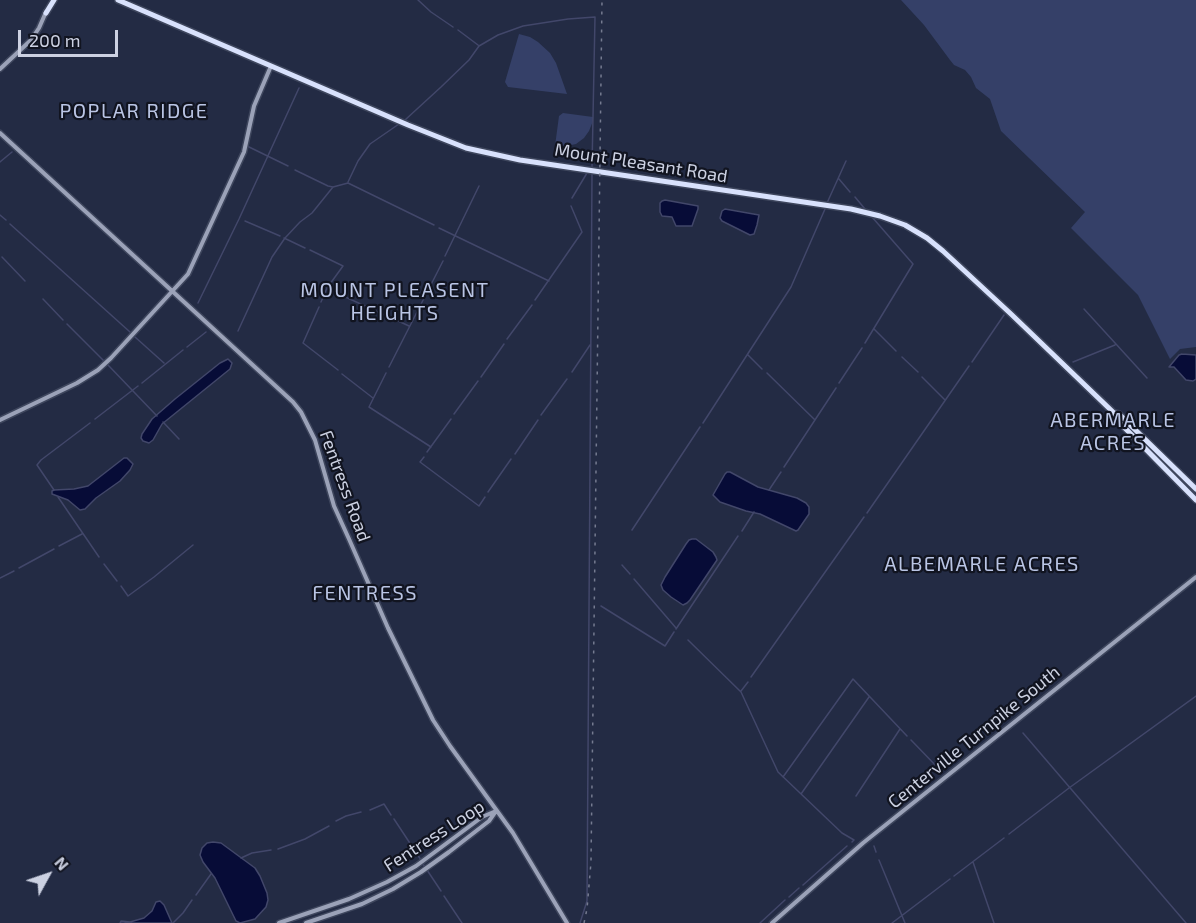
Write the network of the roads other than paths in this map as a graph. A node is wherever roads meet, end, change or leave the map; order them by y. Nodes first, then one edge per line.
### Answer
1 (53, 0) edge
2 (118, 0) edge
3 (46, 13) joint
4 (271, 66) junction
5 (0, 69) edge
6 (0, 133) edge
7 (172, 291) junction
8 (1114, 413) junction
9 (0, 420) edge
10 (1195, 487) edge
11 (1186, 490) junction
12 (1196, 500) edge
13 (1196, 577) edge
14 (496, 811) junction
15 (279, 923) edge
16 (306, 923) edge
17 (567, 923) edge
18 (772, 923) edge

1 - 3 highway
2 - 4 highway, Mount Pleasant Road
3 - 5 street
4 - 7 street
4 - 8 highway, Mount Pleasant Road
6 - 7 street, Fentress Road
7 - 9 street
7 - 14 street, Fentress Road
8 - 10 highway, Mount Pleasant Road
8 - 11 highway, Mount Pleasant Road
10 - 11 highway
11 - 12 highway, Mount Pleasant Road
13 - 18 street, Centerville Turnpike South
14 - 15 street, Fentress Loop
14 - 16 street, Fentress Loop
14 - 17 street, Fentress Road

